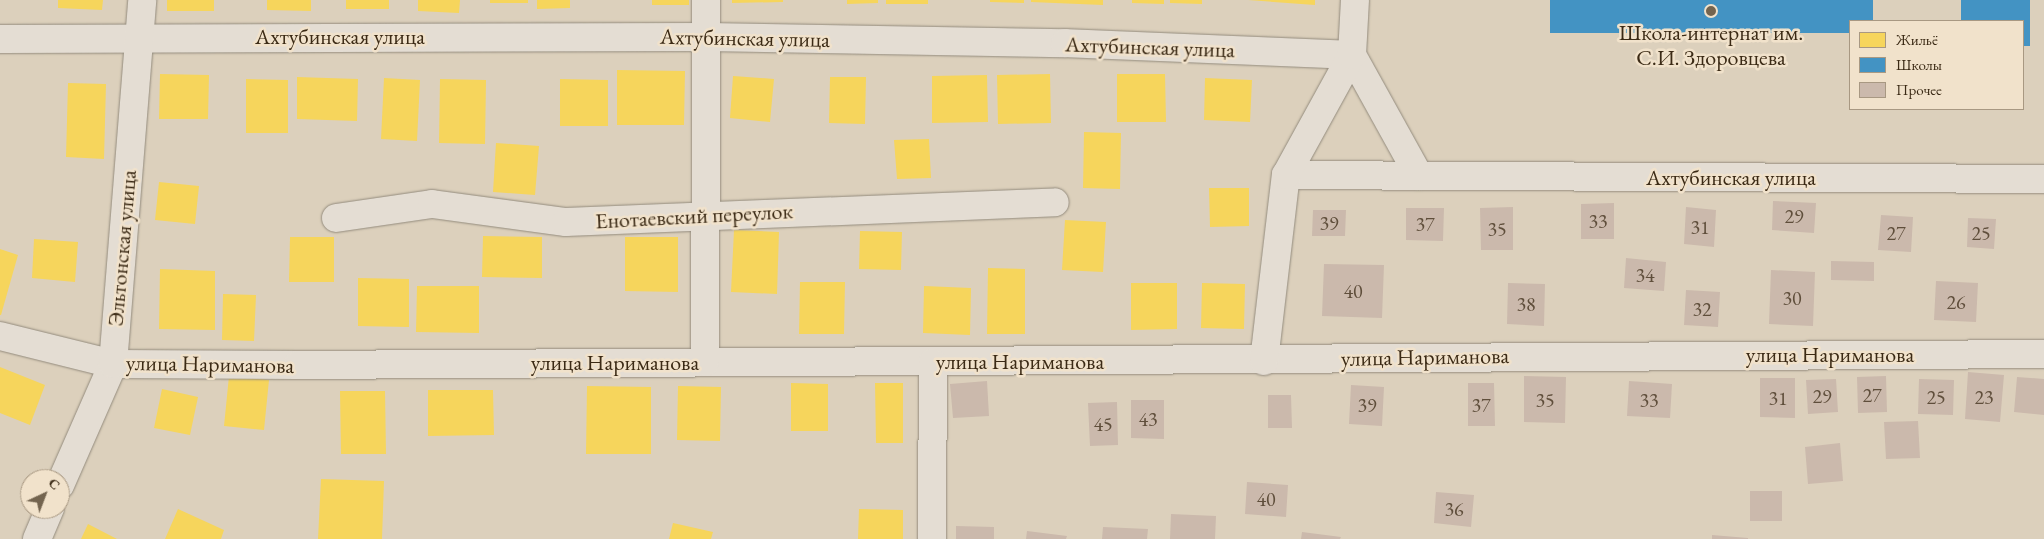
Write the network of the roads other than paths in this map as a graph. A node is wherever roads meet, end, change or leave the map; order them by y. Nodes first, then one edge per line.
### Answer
1 (142, 0) edge
2 (706, 0) edge
3 (1355, 0) edge
4 (140, 37) junction
5 (707, 37) junction
6 (0, 39) edge
7 (1352, 55) junction
8 (1286, 176) junction
9 (1418, 176) junction
10 (2044, 180) edge
11 (1055, 202) dead end
12 (706, 215) junction
13 (336, 218) dead end
14 (0, 336) edge
15 (2044, 354) edge
16 (1264, 361) junction
17 (705, 362) junction
18 (933, 363) junction
19 (113, 364) junction
20 (67, 469) edge
21 (46, 519) edge
22 (37, 539) edge
23 (932, 539) edge

1 - 4 street, Эльтонская улица
2 - 5 street
3 - 7 street
4 - 5 street, Ахтубинская улица
4 - 6 street, Ахтубинская улица
4 - 19 street, Эльтонская улица
5 - 7 street, Ахтубинская улица
5 - 12 street
7 - 8 street
7 - 9 street
8 - 9 street, Ахтубинская улица
8 - 16 street
9 - 10 street, Ахтубинская улица
11 - 12 street, Енотаевский переулок
12 - 13 street, Енотаевский переулок
12 - 17 street
14 - 19 street, улица Нариманова
15 - 16 street, улица Нариманова
16 - 18 street, улица Нариманова
17 - 18 street, улица Нариманова
17 - 19 street, улица Нариманова
18 - 23 street
19 - 20 street, Эльтонская улица
21 - 22 street

